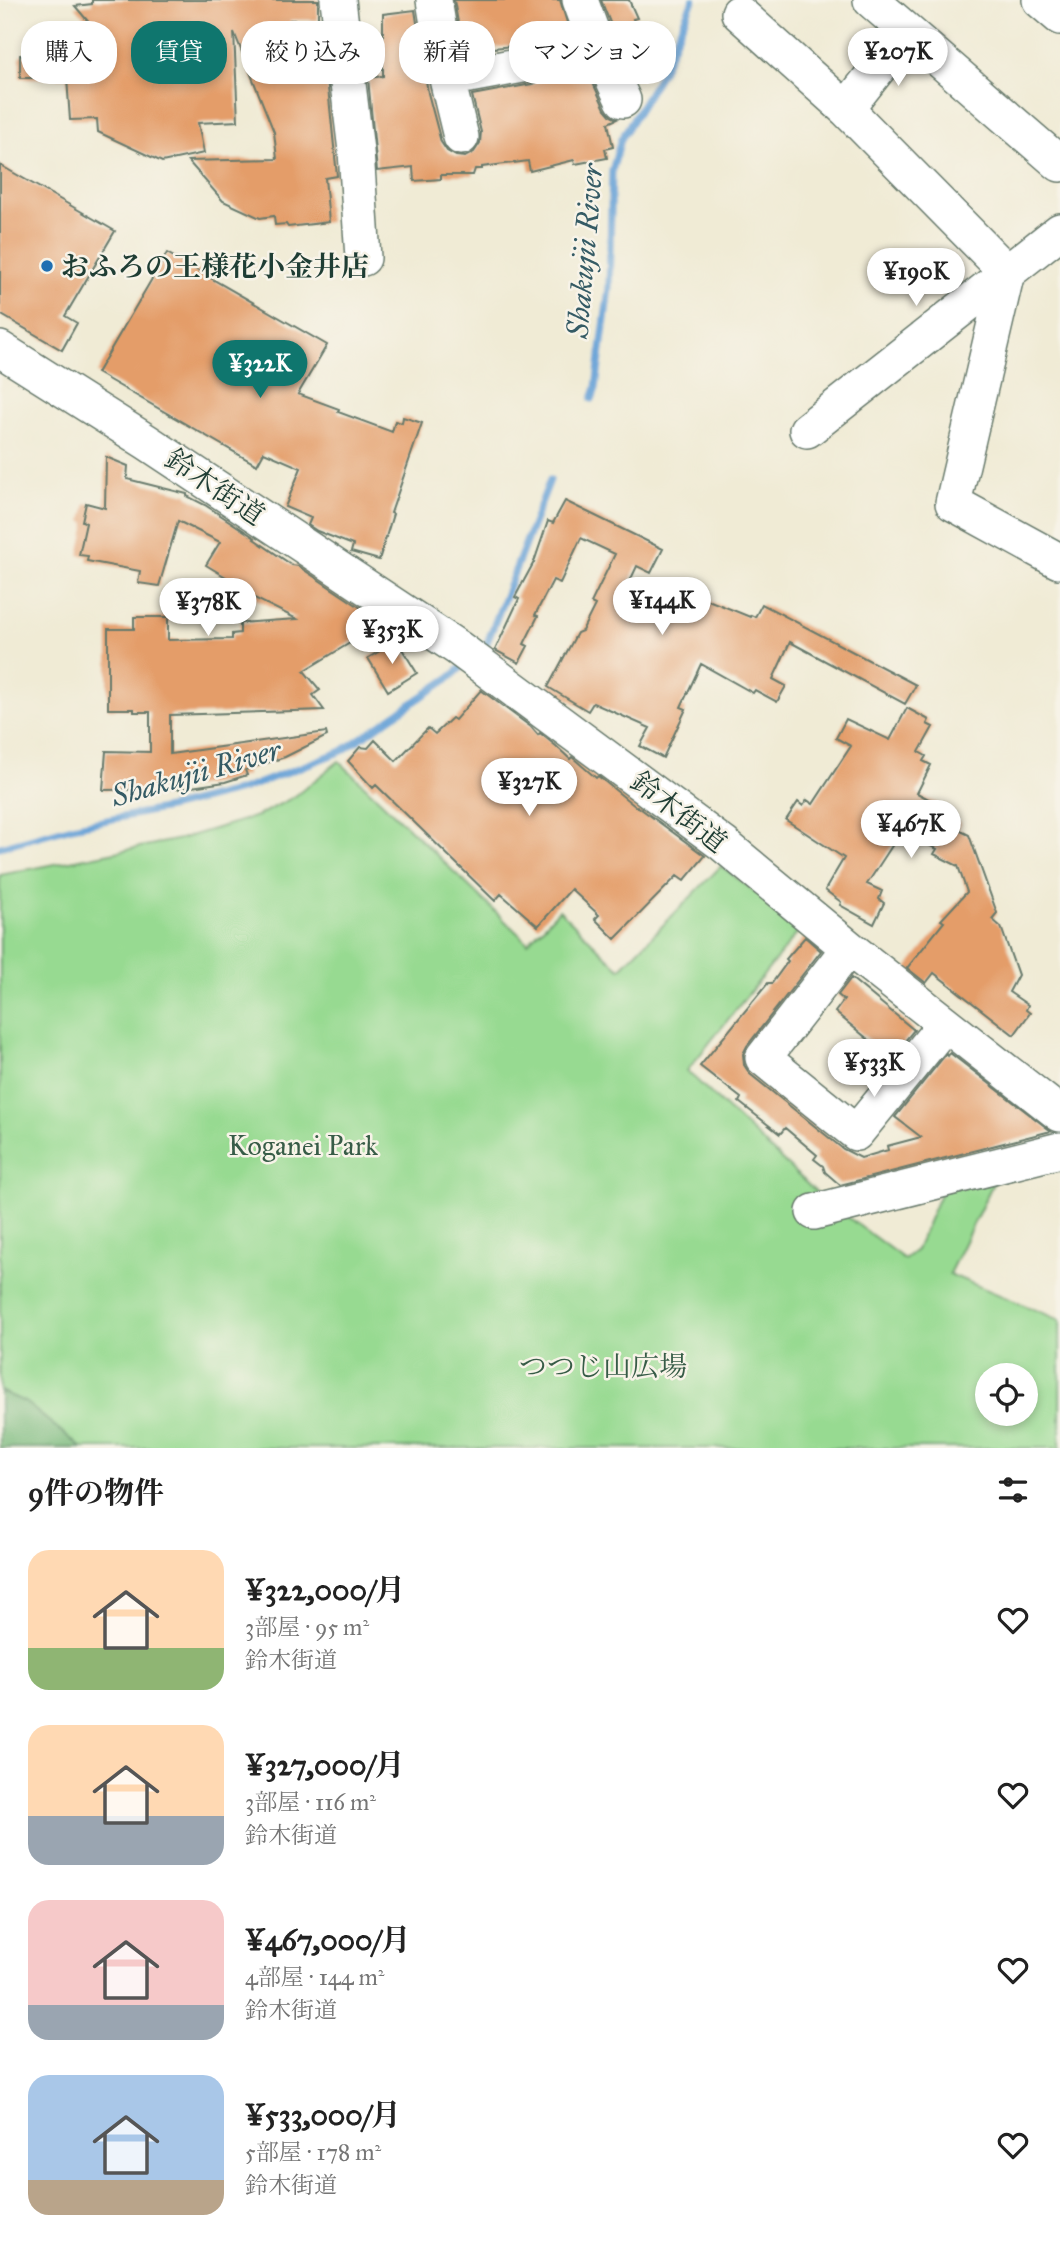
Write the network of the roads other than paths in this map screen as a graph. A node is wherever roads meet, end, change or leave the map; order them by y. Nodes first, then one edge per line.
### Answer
1 (338, 0) edge
2 (433, 0) edge
3 (580, 0) edge
4 (871, 0) edge
5 (1040, 0) edge
6 (739, 13) dead end
7 (1060, 17) edge
8 (437, 21) edge
9 (588, 21) edge
10 (907, 32) junction
11 (448, 84) edge
12 (616, 84) edge
13 (624, 100) dead end
14 (846, 109) junction
15 (461, 137) dead end
16 (1060, 164) edge
17 (1060, 231) edge
18 (363, 258) dead end
19 (1007, 272) junction
20 (0, 349) edge
21 (807, 430) dead end
22 (1060, 559) edge
23 (849, 948) junction
24 (945, 1024) junction
25 (1060, 1114) edge
26 (1060, 1150) edge
27 (814, 1212) dead end

1 - 18 street
2 - 8 street
3 - 9 street
4 - 10 street
5 - 7 street
6 - 14 street
10 - 14 street
10 - 16 street
11 - 15 street
12 - 13 street
14 - 19 street
17 - 19 street
19 - 21 street
19 - 22 street
20 - 23 street, 鈴木街道
23 - 24 street, 鈴木街道
23 - 24 street
24 - 25 street, 鈴木街道
26 - 27 street

